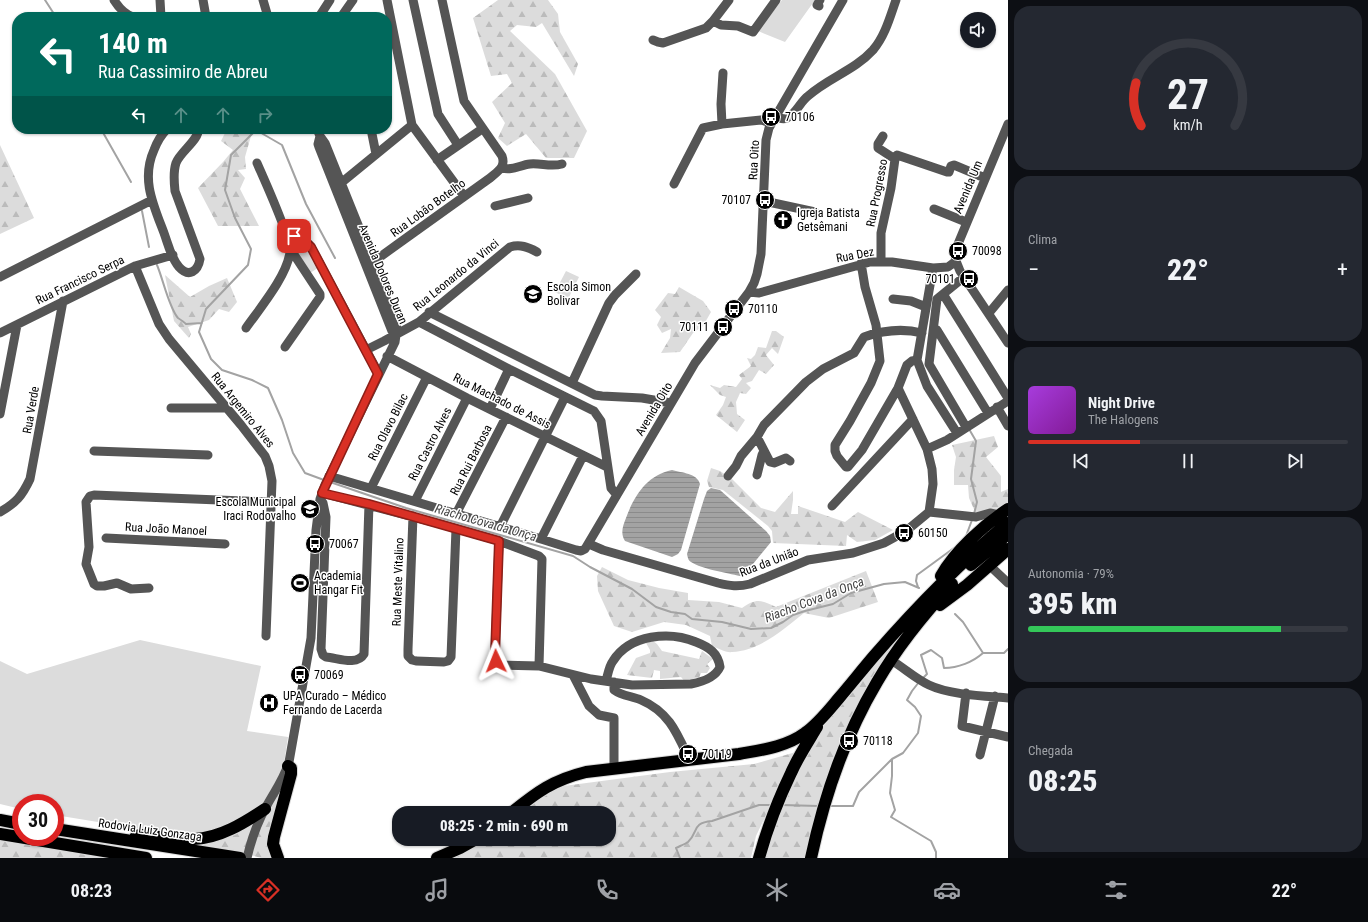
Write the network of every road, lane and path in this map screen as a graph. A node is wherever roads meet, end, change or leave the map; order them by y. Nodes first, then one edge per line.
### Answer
1 (114, 0) edge
2 (160, 0) edge
3 (203, 0) edge
4 (263, 0) edge
5 (330, 0) edge
6 (353, 0) edge
7 (387, 0) edge
8 (413, 0) edge
9 (442, 0) edge
10 (776, 0) edge
11 (843, 0) edge
12 (896, 0) edge
13 (724, 2) edge
14 (124, 12) edge
15 (161, 12) edge
16 (205, 12) edge
17 (267, 12) edge
18 (322, 12) edge
19 (345, 12) edge
20 (389, 12) edge
21 (713, 21) junction
22 (392, 25) edge
23 (654, 40) dead end
24 (724, 73) dead end
25 (773, 119) junction
26 (722, 124) junction
27 (1008, 124) edge
28 (412, 125) junction
29 (482, 129) junction
30 (163, 134) edge
31 (198, 134) edge
32 (317, 134) edge
33 (318, 134) edge
34 (372, 134) edge
35 (883, 136) dead end
36 (458, 145) junction
37 (376, 154) junction
38 (897, 157) junction
39 (437, 160) junction
40 (257, 163) dead end
41 (562, 164) dead end
42 (502, 168) junction
43 (985, 178) junction
44 (341, 183) junction
45 (674, 184) dead end
46 (464, 196) junction
47 (528, 198) dead end
48 (152, 200) junction
49 (764, 201) junction
50 (495, 206) dead end
51 (934, 209) dead end
52 (815, 212) dead end
53 (966, 222) junction
54 (286, 234) junction
55 (291, 250) junction
56 (537, 252) dead end
57 (173, 255) junction
58 (881, 261) junction
59 (956, 261) junction
60 (370, 263) junction
61 (861, 263) junction
62 (135, 266) junction
63 (932, 268) junction
64 (636, 274) dead end
65 (962, 274) junction
66 (0, 276) edge
67 (1008, 290) edge
68 (749, 292) junction
69 (943, 294) junction
70 (893, 299) dead end
71 (64, 300) junction
72 (926, 307) junction
73 (429, 312) junction
74 (989, 313) junction
75 (419, 322) junction
76 (17, 324) junction
77 (246, 328) dead end
78 (937, 330) dead end
79 (0, 333) edge
80 (877, 333) junction
81 (922, 333) junction
82 (396, 334) junction
83 (1008, 343) edge
84 (285, 347) dead end
85 (366, 350) junction
86 (387, 356) junction
87 (917, 360) junction
88 (510, 370) junction
89 (378, 374) junction
90 (427, 377) junction
91 (572, 382) junction
92 (898, 388) junction
93 (565, 397) junction
94 (467, 398) junction
95 (1008, 399) edge
96 (671, 403) junction
97 (997, 407) junction
98 (171, 408) dead end
99 (227, 408) junction
100 (490, 409) junction
101 (988, 413) junction
102 (0, 414) edge
103 (506, 417) junction
104 (913, 419) junction
105 (1008, 426) edge
106 (966, 427) junction
107 (957, 433) junction
108 (545, 436) junction
109 (758, 437) junction
110 (927, 450) junction
111 (94, 451) dead end
112 (764, 451) junction
113 (208, 455) dead end
114 (584, 456) junction
115 (790, 461) dead end
116 (607, 467) junction
117 (757, 475) dead end
118 (728, 476) dead end
119 (325, 486) junction
120 (371, 488) junction
121 (616, 495) junction
122 (415, 501) junction
123 (271, 502) junction
124 (369, 504) junction
125 (832, 506) dead end
126 (0, 512) edge
127 (929, 512) junction
128 (456, 514) junction
129 (413, 516) junction
130 (1005, 516) edge
131 (500, 527) junction
132 (456, 529) junction
133 (1008, 534) edge
134 (106, 538) dead end
135 (541, 539) junction
136 (499, 541) junction
137 (225, 544) dead end
138 (589, 544) junction
139 (1008, 549) edge
140 (989, 564) junction
141 (950, 580) junction
142 (1008, 583) edge
143 (149, 588) dead end
144 (932, 593) junction
145 (923, 617) junction
146 (266, 636) dead end
147 (891, 660) junction
148 (539, 666) junction
149 (573, 675) junction
150 (610, 681) junction
151 (966, 693) junction
152 (995, 696) junction
153 (1008, 698) edge
154 (820, 720) junction
155 (987, 732) junction
156 (1008, 737) edge
157 (980, 755) dead end
158 (689, 759) junction
159 (614, 764) dead end
160 (288, 766) junction
161 (520, 806) edge
162 (265, 809) junction
163 (0, 820) edge
164 (12, 822) edge
165 (64, 831) edge
166 (0, 834) edge
167 (114, 839) junction
168 (814, 843) junction
169 (464, 846) edge
170 (146, 858) edge
171 (240, 858) edge
172 (247, 858) edge
173 (278, 858) edge
174 (437, 858) edge
175 (758, 858) edge
176 (811, 858) edge
177 (815, 858) edge

1 - 14 street
2 - 15 street
3 - 16 street
4 - 17 street
5 - 18 street
6 - 19 street
7 - 20 street
8 - 36 street
9 - 29 street
10 - 21 street
11 - 25 street, Rua Oito
12 - 25 street
13 - 21 street
21 - 23 street
22 - 28 street
24 - 26 street
25 - 26 street
25 - 49 street, Rua Oito
26 - 45 street
27 - 43 street, Avenida Um
28 - 37 street
28 - 39 street
29 - 36 street
29 - 42 street
30 - 48 street
31 - 57 street
32 - 60 street, Avenida Dolores Duran
33 - 44 street, Avenida Dolores Duran
34 - 37 street
35 - 38 street
36 - 39 street
37 - 44 street
38 - 43 street
38 - 58 street, Rua Progresso
39 - 46 street
40 - 54 street
41 - 42 street, Rua Lobão Botelho
42 - 46 street, Rua Lobão Botelho
43 - 53 street, Avenida Um
44 - 60 street, Avenida Dolores Duran
46 - 60 street, Rua Lobão Botelho
47 - 50 street
48 - 57 street
48 - 66 street
49 - 52 street
49 - 68 street, Rua Oito
51 - 53 street
53 - 59 street, Avenida Um
54 - 55 street
54 - 85 street
55 - 77 street
55 - 84 street
56 - 73 street, Rua Leonardo da Vinci
57 - 62 street, Rua Francisco Serpa
58 - 61 street, Rua Dez
58 - 63 street, Rua Dez
59 - 63 street, Rua Dez
59 - 65 street
60 - 82 street, Avenida Dolores Duran
61 - 68 street, Rua Dez
61 - 80 street
62 - 71 street, Rua Francisco Serpa
62 - 99 street, Rua Argemiro Alves
63 - 72 street
64 - 91 street
65 - 69 street
65 - 74 street
67 - 74 street
68 - 96 street, Avenida Oito
69 - 95 street
69 - 106 street
70 - 72 street
71 - 76 street, Rua Francisco Serpa
71 - 126 street, Rua Verde
72 - 81 street
73 - 75 street, Rua Leonardo da Vinci
73 - 91 street
74 - 83 street
75 - 82 street, Rua Leonardo da Vinci
75 - 88 street
76 - 79 street, Rua Francisco Serpa
76 - 102 street
78 - 101 street
80 - 81 street
80 - 92 street
80 - 109 street
81 - 87 street
82 - 85 street, Rua Leonardo da Vinci
82 - 86 street
85 - 89 street
86 - 89 street
86 - 90 street, Rua Machado de Assis
87 - 92 street
87 - 107 street
88 - 93 street
88 - 100 street
89 - 119 street
90 - 94 street, Rua Machado de Assis
90 - 120 street, Rua Olavo Bilac
91 - 96 street
92 - 104 street
93 - 108 street
93 - 116 street
94 - 100 street, Rua Machado de Assis
94 - 122 street, Rua Castro Alves
95 - 97 street
96 - 121 street, Avenida Oito
97 - 101 street
97 - 105 street
98 - 99 street
99 - 123 street, Rua Argemiro Alves
100 - 103 street, Rua Machado de Assis
101 - 106 street
103 - 108 street, Rua Machado de Assis
103 - 128 street, Rua Rui Barbosa
104 - 110 street
104 - 125 street
106 - 107 street
107 - 110 street
108 - 114 street, Rua Machado de Assis
108 - 131 street
109 - 112 street
109 - 118 street
110 - 127 street
111 - 113 street
112 - 115 street
112 - 117 street
114 - 116 street, Rua Machado de Assis
114 - 135 street
116 - 121 street
119 - 120 street
119 - 124 street
119 - 124 street
119 - 160 street
120 - 122 street
121 - 138 street, Avenida Oito
122 - 128 street
123 - 143 street
123 - 146 street, Rua Argemiro Alves
124 - 129 street
127 - 130 street
127 - 138 street, Rua da União
128 - 131 street
129 - 132 street
129 - 132 street, Rua Meste Vitalino
130 - 141 highway
130 - 144 highway
131 - 135 street
132 - 136 street
133 - 141 highway
134 - 137 street, Rua João Manoel
135 - 138 street
136 - 148 street
136 - 148 street
139 - 140 highway
140 - 142 street
140 - 145 highway
141 - 144 highway
141 - 145 highway
144 - 154 highway
145 - 147 highway
147 - 151 street
147 - 168 highway
148 - 149 street
149 - 150 street
149 - 159 street
150 - 150 street
150 - 158 street
151 - 152 street
151 - 155 street
152 - 153 street
152 - 155 street
154 - 158 highway
154 - 175 highway
155 - 156 street
155 - 157 street
158 - 161 highway
160 - 162 street
160 - 173 highway
162 - 167 highway
162 - 172 street
163 - 164 highway
165 - 167 highway, Rodovia Luiz Gonzaga
166 - 170 highway
167 - 171 highway, Rodovia Luiz Gonzaga
168 - 176 highway
168 - 177 highway
169 - 174 highway

